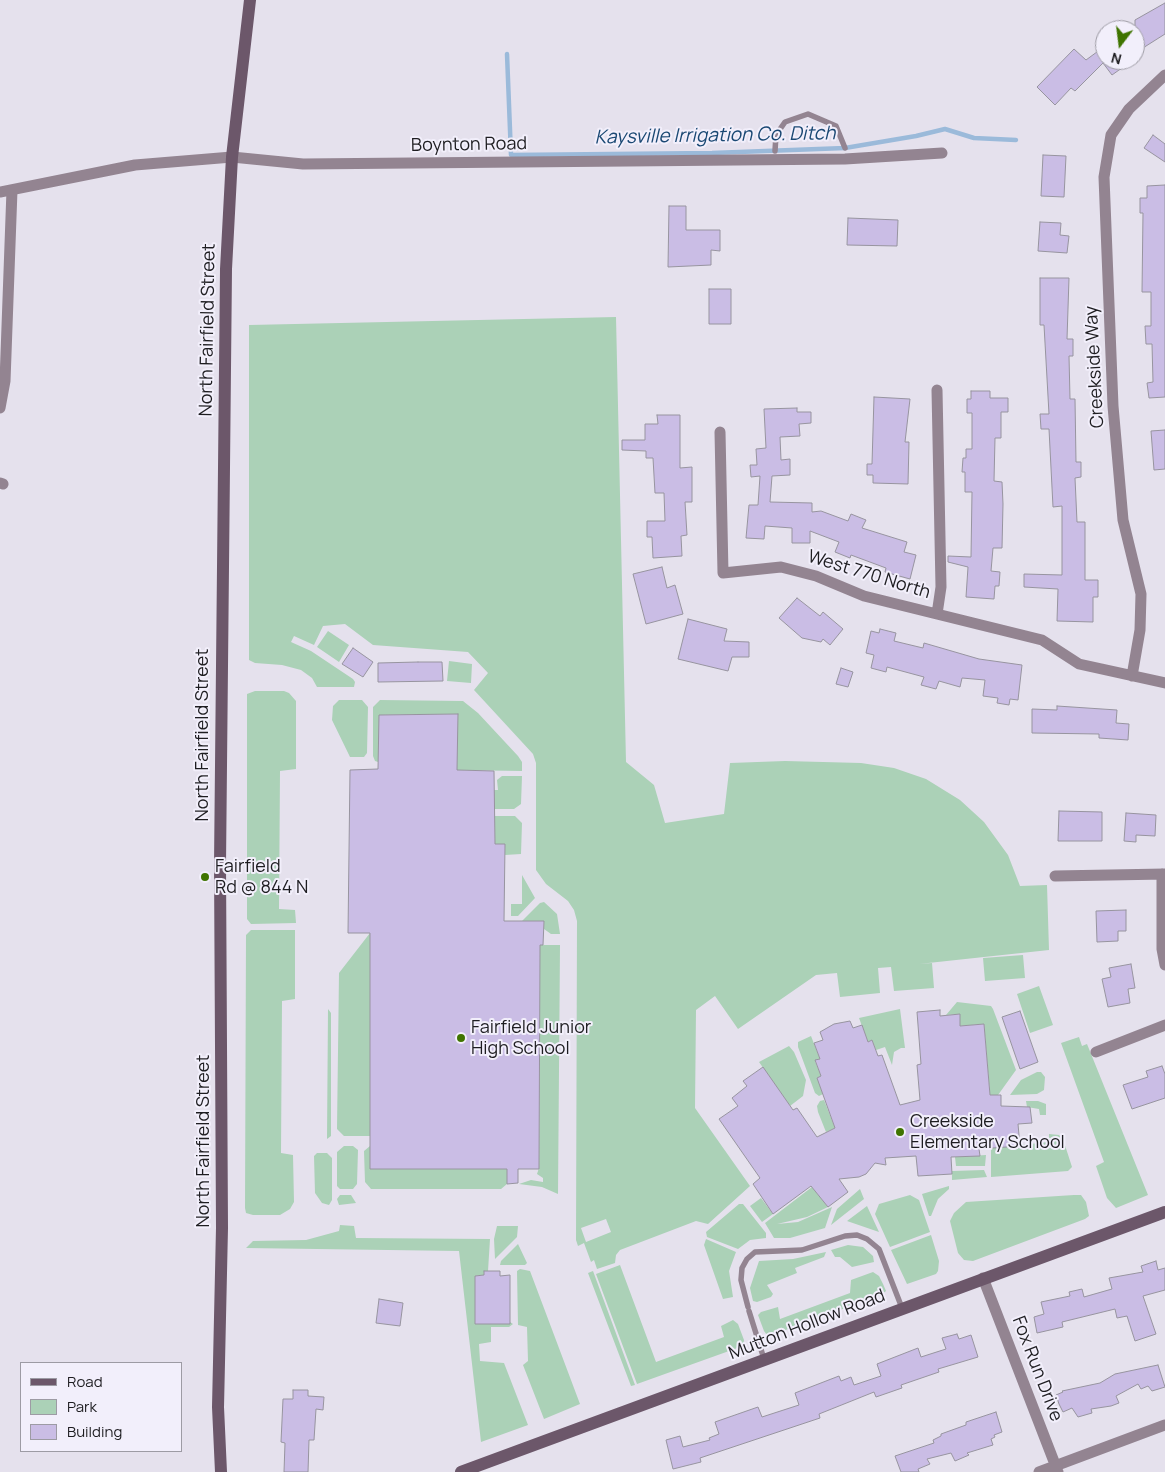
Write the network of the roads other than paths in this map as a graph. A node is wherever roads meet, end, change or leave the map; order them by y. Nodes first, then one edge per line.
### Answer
1 (250, 0) edge
2 (1165, 75) edge
3 (845, 148) dead end
4 (775, 150) dead end
5 (942, 153) dead end
6 (232, 157) junction
7 (12, 190) junction
8 (0, 192) edge
9 (937, 390) dead end
10 (0, 408) edge
11 (720, 432) dead end
12 (937, 614) junction
13 (1132, 676) junction
14 (1165, 683) edge
15 (1163, 874) edge
16 (1054, 876) dead end
17 (1165, 965) edge
18 (1165, 1025) edge
19 (1096, 1052) dead end
20 (1165, 1212) edge
21 (983, 1278) junction
22 (902, 1308) junction
23 (764, 1361) junction
24 (1165, 1425) edge
25 (1057, 1469) edge
26 (222, 1472) edge
27 (461, 1472) edge
28 (1039, 1472) edge

1 - 6 street, North Fairfield Street
2 - 13 street, Creekside Way
3 - 4 lane
5 - 6 street, Boynton Road
6 - 7 street, Boynton Road
6 - 26 street, North Fairfield Street
7 - 8 street, Boynton Road
7 - 10 street
9 - 12 street
11 - 12 street, West 770 North
12 - 13 street, West 770 North
13 - 14 street, West 770 North
15 - 16 street
15 - 17 street
18 - 19 street
20 - 21 street, Mutton Hollow Road
21 - 22 street, Mutton Hollow Road
21 - 25 street, Fox Run Drive
22 - 23 street, Mutton Hollow Road
22 - 23 lane
23 - 27 street, Mutton Hollow Road
24 - 25 street
25 - 28 street

